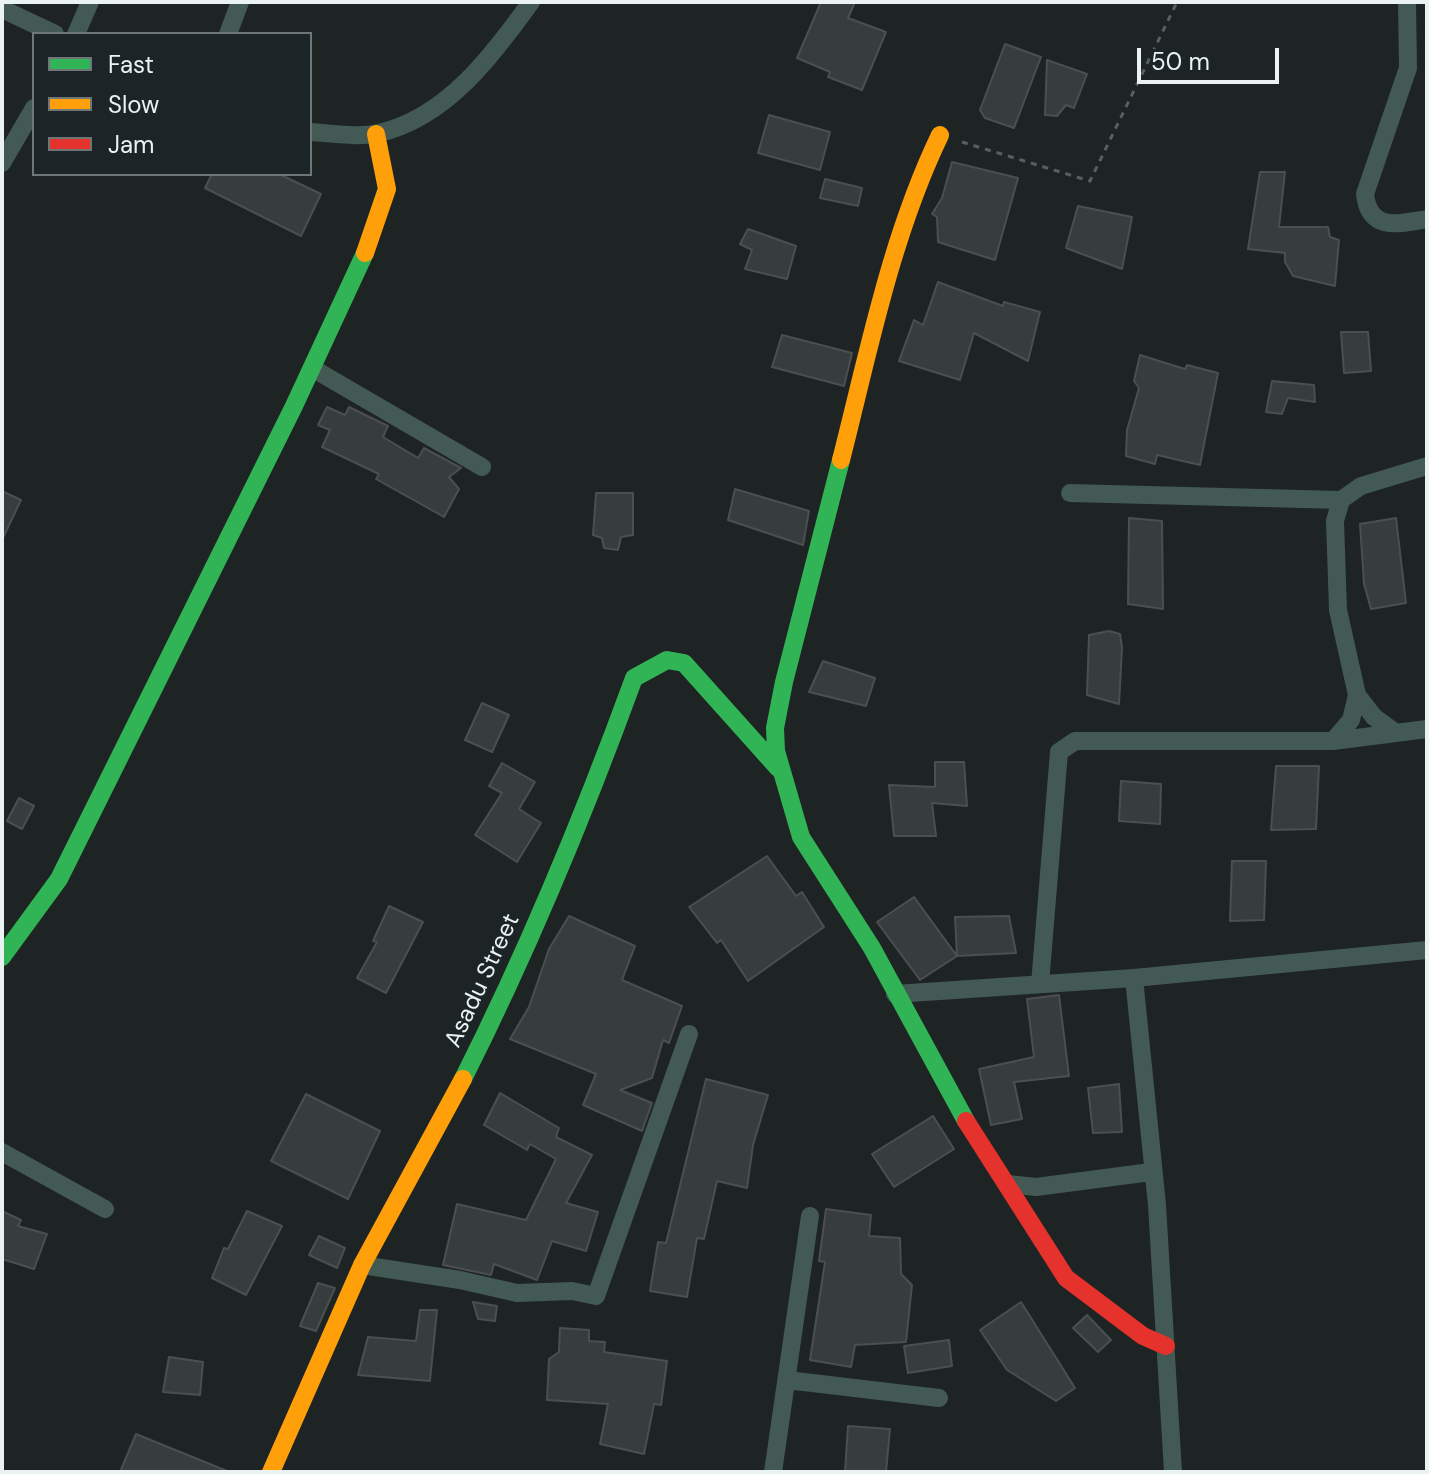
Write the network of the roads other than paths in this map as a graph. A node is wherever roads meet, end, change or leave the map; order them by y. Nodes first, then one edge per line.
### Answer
1 (90, 2) edge
2 (240, 2) edge
3 (531, 2) edge
4 (1407, 2) edge
5 (2, 9) edge
6 (51, 32) edge
7 (77, 32) edge
8 (229, 32) edge
9 (1418, 35) edge
10 (32, 111) edge
11 (312, 132) edge
12 (376, 134) junction
13 (940, 135) road end
14 (2, 163) edge
15 (1427, 219) edge
16 (312, 368) junction
17 (1427, 466) edge
18 (482, 467) dead end
19 (1070, 493) dead end
20 (1341, 500) junction
21 (1357, 695) junction
22 (1427, 729) edge
23 (1396, 733) junction
24 (1333, 741) junction
25 (778, 768) junction
26 (1427, 950) edge
27 (2, 957) edge
28 (1134, 978) junction
29 (1040, 984) junction
30 (895, 994) junction
31 (689, 1034) dead end
32 (2, 1152) edge
33 (1151, 1172) junction
34 (1008, 1184) junction
35 (105, 1209) dead end
36 (810, 1216) dead end
37 (362, 1265) junction
38 (1166, 1346) junction
39 (787, 1380) junction
40 (939, 1398) dead end
41 (271, 1472) edge
42 (773, 1472) edge
43 (1173, 1472) edge

1 - 7 street
2 - 8 street
3 - 12 street
4 - 9 street
5 - 6 street
9 - 15 street
10 - 14 street
11 - 12 street
12 - 16 street
13 - 25 street
16 - 18 street
16 - 27 street
17 - 20 street
19 - 20 street
20 - 21 street
21 - 23 street
21 - 24 street
22 - 23 street
23 - 24 street
24 - 29 street
25 - 30 street
25 - 37 street, Asadu Street
26 - 28 street
28 - 29 street
28 - 33 street
29 - 30 street
30 - 34 street
31 - 37 street
32 - 35 street
33 - 34 street
33 - 38 street
34 - 38 street
36 - 39 street
37 - 41 street, Asadu Street
38 - 43 street
39 - 40 street
39 - 42 street

